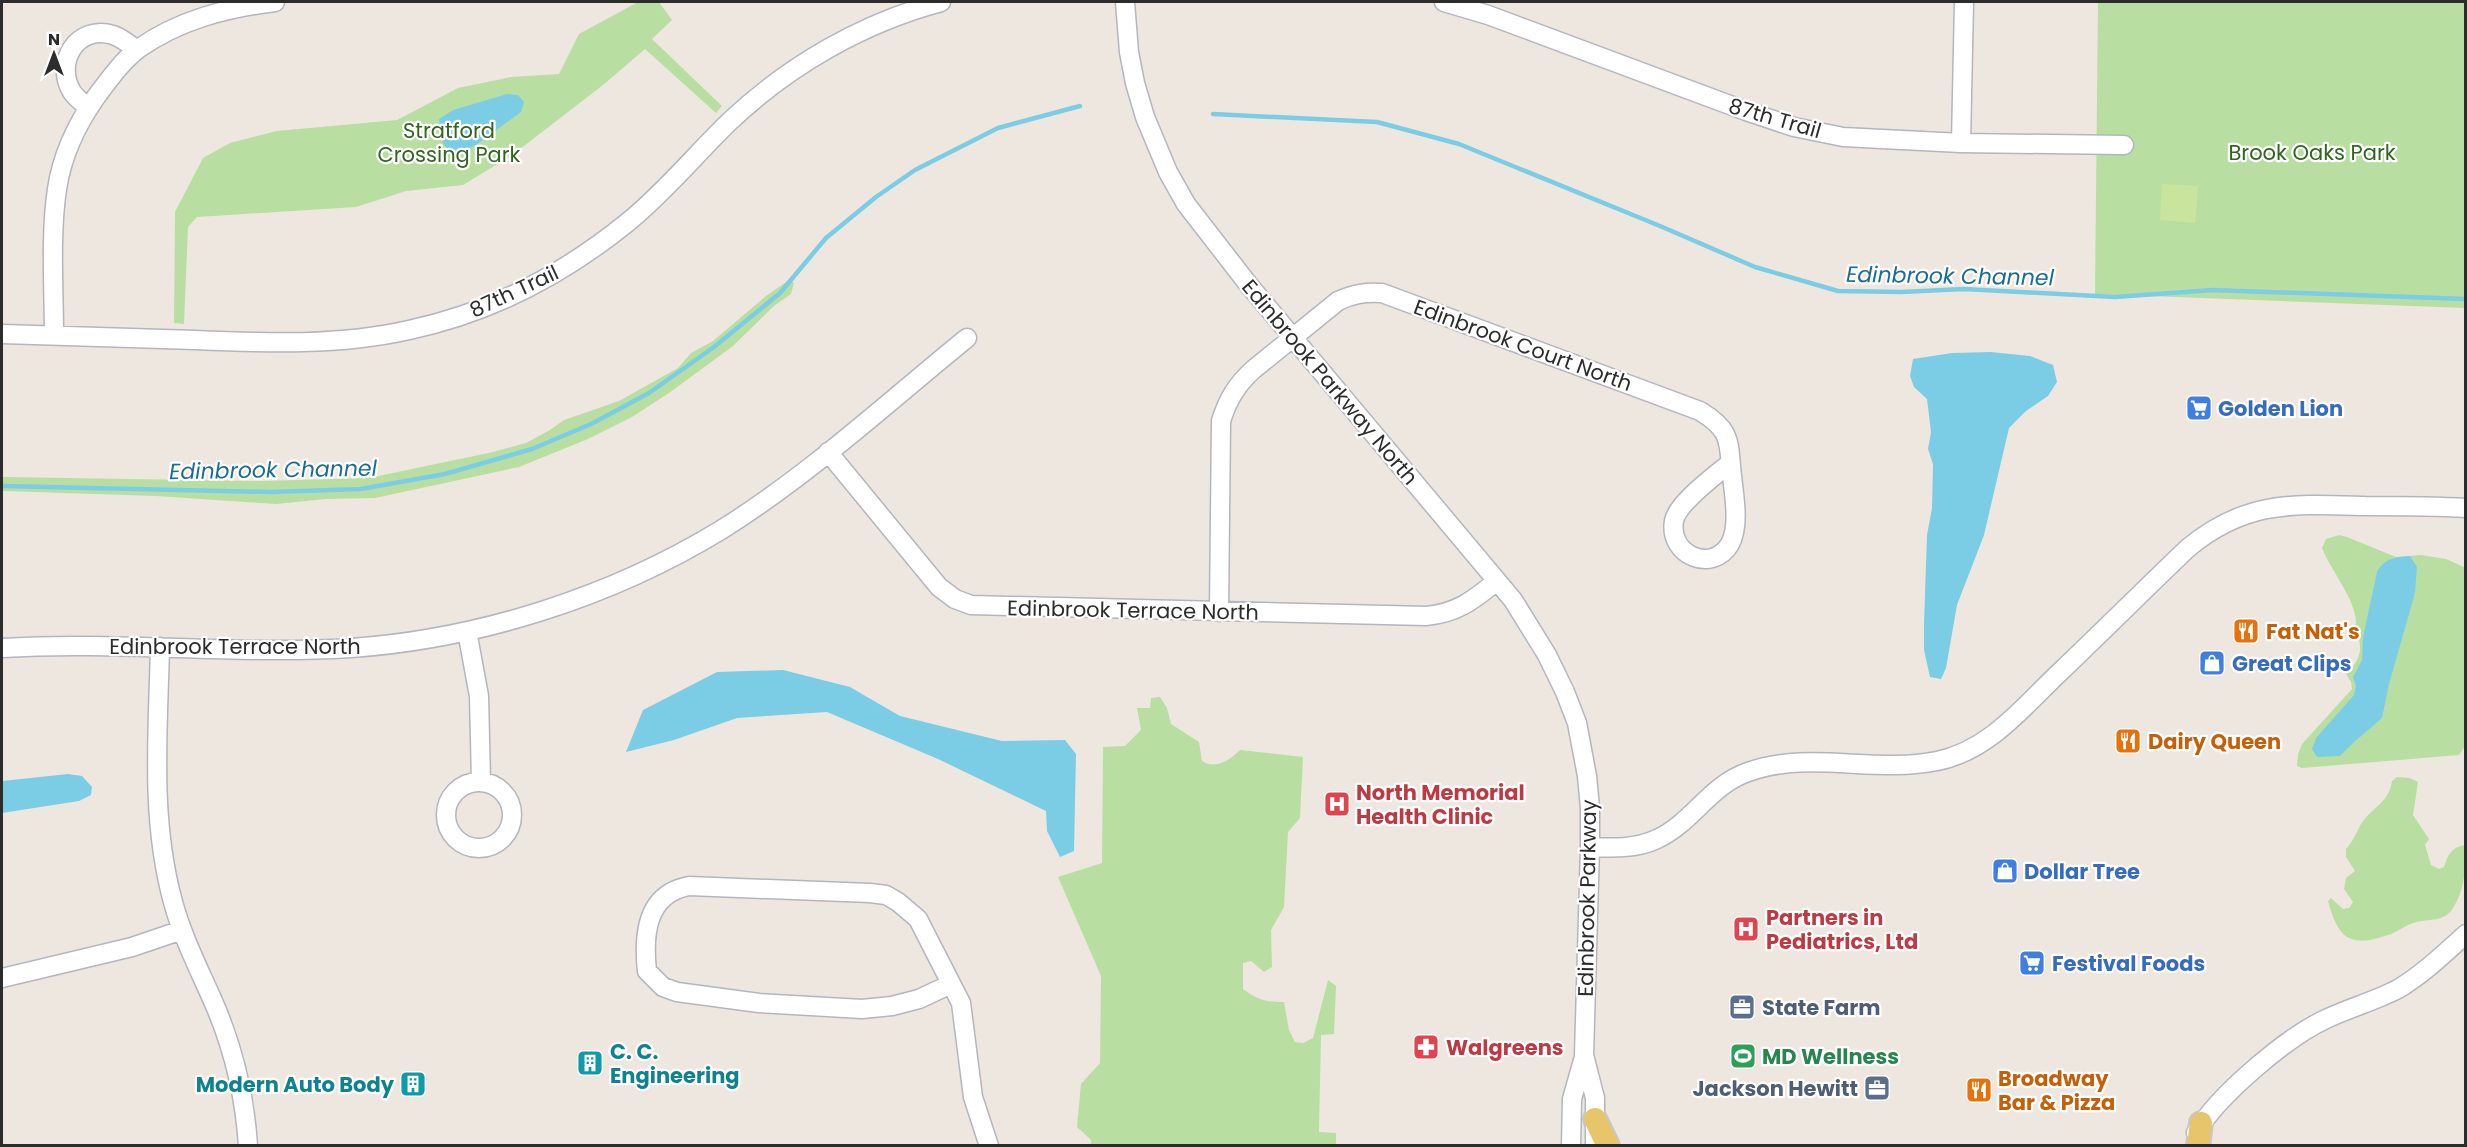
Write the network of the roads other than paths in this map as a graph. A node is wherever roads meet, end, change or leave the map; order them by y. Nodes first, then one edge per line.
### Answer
1 (275, 2) edge
2 (940, 2) edge
3 (1125, 2) edge
4 (1444, 2) edge
5 (1964, 2) edge
6 (137, 50) junction
7 (89, 108) junction
8 (1961, 143) junction
9 (2124, 146) dead end
10 (2, 334) edge
11 (54, 336) junction
12 (967, 338) dead end
13 (1294, 339) junction
14 (828, 452) junction
15 (1730, 463) junction
16 (2466, 508) edge
17 (1497, 582) junction
18 (1219, 612) junction
19 (466, 631) junction
20 (160, 647) junction
21 (2, 648) edge
22 (1581, 742) joint
23 (481, 781) dead end
24 (1590, 847) junction
25 (182, 930) junction
26 (2466, 934) edge
27 (2, 978) edge
28 (951, 984) junction
29 (1584, 1055) junction
30 (1595, 1119) junction
31 (2201, 1123) junction
32 (248, 1146) edge
33 (989, 1146) edge
34 (1571, 1146) edge
35 (1595, 1146) edge
36 (1608, 1146) edge
37 (2190, 1146) edge
38 (2198, 1146) edge

1 - 6 street
2 - 11 street, 87th Trail
3 - 13 street, Edinbrook Parkway North
4 - 8 street, 87th Trail
5 - 8 street
6 - 7 street
6 - 7 street
7 - 11 street
8 - 9 street, 87th Trail
10 - 11 street, 87th Trail
12 - 14 street, Edinbrook Terrace North
13 - 15 street, Edinbrook Court North
13 - 17 street, Edinbrook Parkway North
13 - 18 street, Edinbrook Court North
14 - 18 street, Edinbrook Terrace North
14 - 19 street, Edinbrook Terrace North
15 - 15 street, Edinbrook Court North
16 - 24 street
17 - 18 street, Edinbrook Terrace North
17 - 22 street, Edinbrook Parkway North
19 - 20 street, Edinbrook Terrace North
19 - 23 street
20 - 21 street, Edinbrook Terrace North
20 - 25 street
22 - 24 street, Edinbrook Parkway
24 - 29 street, Edinbrook Parkway
25 - 27 street
25 - 32 street
26 - 31 street
28 - 28 street
28 - 33 street
29 - 30 street, Edinbrook Parkway
29 - 34 street, Edinbrook Parkway
30 - 35 street, Edinbrook Parkway
30 - 36 main road
31 - 37 street
31 - 38 main road

